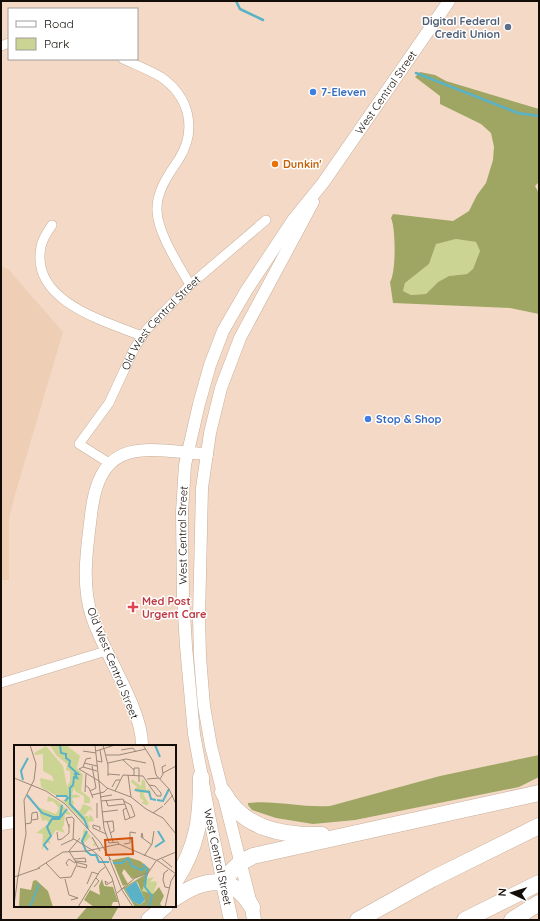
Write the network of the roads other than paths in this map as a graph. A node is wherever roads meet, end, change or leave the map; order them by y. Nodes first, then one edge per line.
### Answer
1 (449, 1) edge
2 (125, 60) edge
3 (323, 183) junction
4 (266, 220) dead end
5 (52, 225) dead end
6 (190, 285) junction
7 (142, 336) junction
8 (188, 453) junction
9 (207, 454) junction
10 (109, 463) junction
11 (106, 651) junction
12 (1, 683) edge
13 (142, 745) edge
14 (201, 777) junction
15 (223, 792) junction
16 (539, 793) edge
17 (14, 822) edge
18 (1, 824) edge
19 (539, 826) edge
20 (360, 832) junction
21 (241, 862) junction
22 (176, 879) edge
23 (539, 883) edge
24 (224, 884) junction
25 (176, 897) edge
26 (539, 903) edge
27 (153, 907) edge
28 (164, 907) edge
29 (253, 914) edge
30 (143, 920) edge
31 (149, 920) edge
32 (231, 920) edge
33 (358, 920) edge
34 (465, 920) edge
35 (512, 920) edge

1 - 3 main road, West Central Street
2 - 6 street
3 - 8 main road, West Central Street
3 - 9 main road, West Central Street
4 - 6 street, Old West Central Street
5 - 7 street
6 - 7 street, Old West Central Street
7 - 10 street, Old West Central Street
8 - 9 main road
8 - 10 main road
8 - 14 main road, West Central Street
9 - 15 main road, West Central Street
10 - 11 main road, Old West Central Street
11 - 12 street
11 - 13 main road, Old West Central Street
14 - 22 highway
14 - 24 main road, West Central Street
15 - 20 highway
15 - 21 main road, West Central Street
16 - 20 highway
17 - 18 main road
19 - 33 highway
20 - 21 highway
21 - 24 highway
21 - 29 main road, West Central Street
23 - 34 highway
24 - 25 highway
24 - 29 highway
24 - 32 main road, West Central Street
26 - 35 highway
27 - 30 highway
28 - 31 highway

